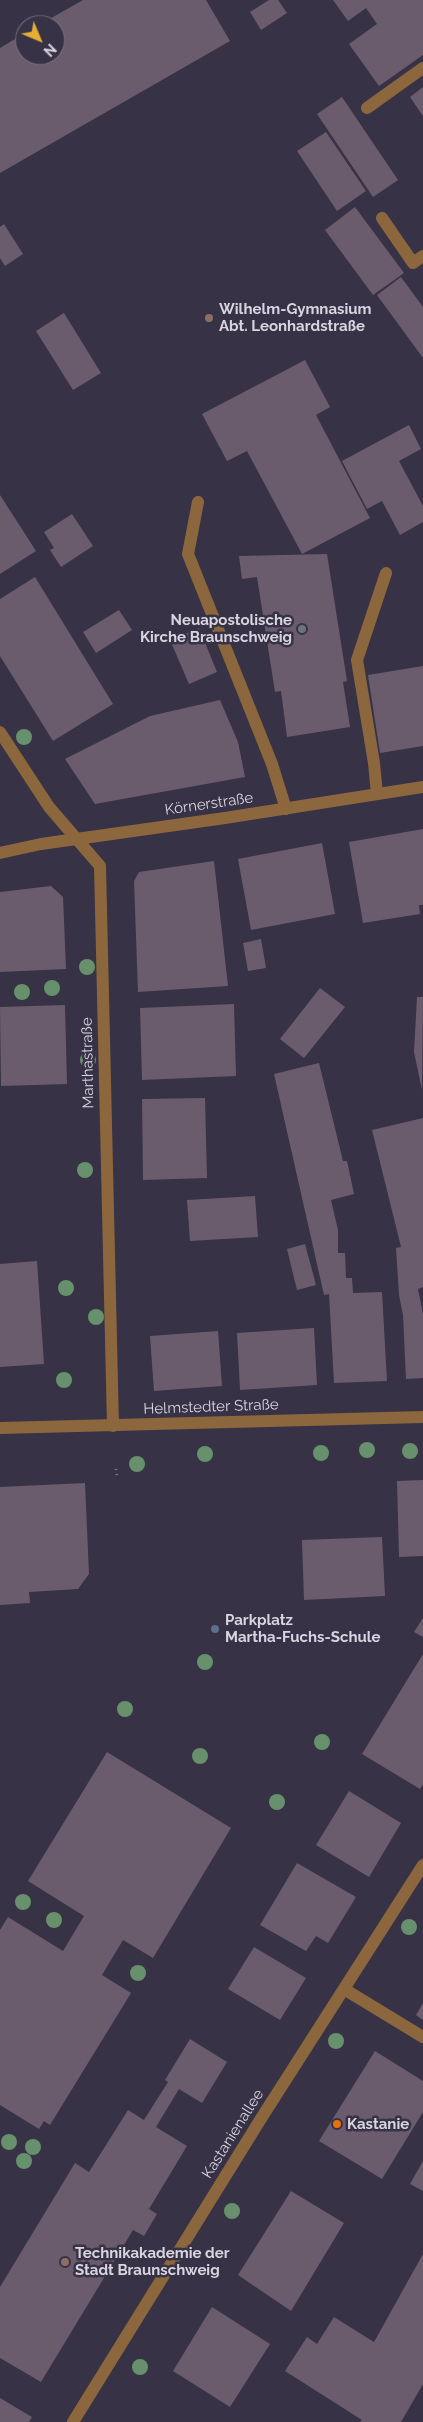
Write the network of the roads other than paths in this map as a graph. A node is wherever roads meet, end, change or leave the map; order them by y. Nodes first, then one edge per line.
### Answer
1 (423, 68) edge
2 (367, 108) dead end
3 (382, 218) dead end
4 (423, 256) edge
5 (198, 502) dead end
6 (386, 573) dead end
7 (0, 732) edge
8 (423, 786) edge
9 (377, 794) junction
10 (286, 809) junction
11 (76, 839) junction
12 (0, 853) edge
13 (423, 1417) edge
14 (113, 1426) junction
15 (0, 1428) edge
16 (423, 1865) edge
17 (344, 1989) junction
18 (423, 2037) edge
19 (73, 2422) edge

1 - 2 street
3 - 4 street
5 - 10 street
6 - 9 street
7 - 11 street, Marthastraße
8 - 9 street, Körnerstraße
9 - 10 street, Körnerstraße
10 - 11 street, Körnerstraße
11 - 12 street, Körnerstraße
11 - 14 street, Marthastraße
13 - 14 street, Helmstedter Straße
14 - 15 street, Helmstedter Straße
16 - 17 street, Kastanienallee
17 - 18 street
17 - 19 street, Kastanienallee

